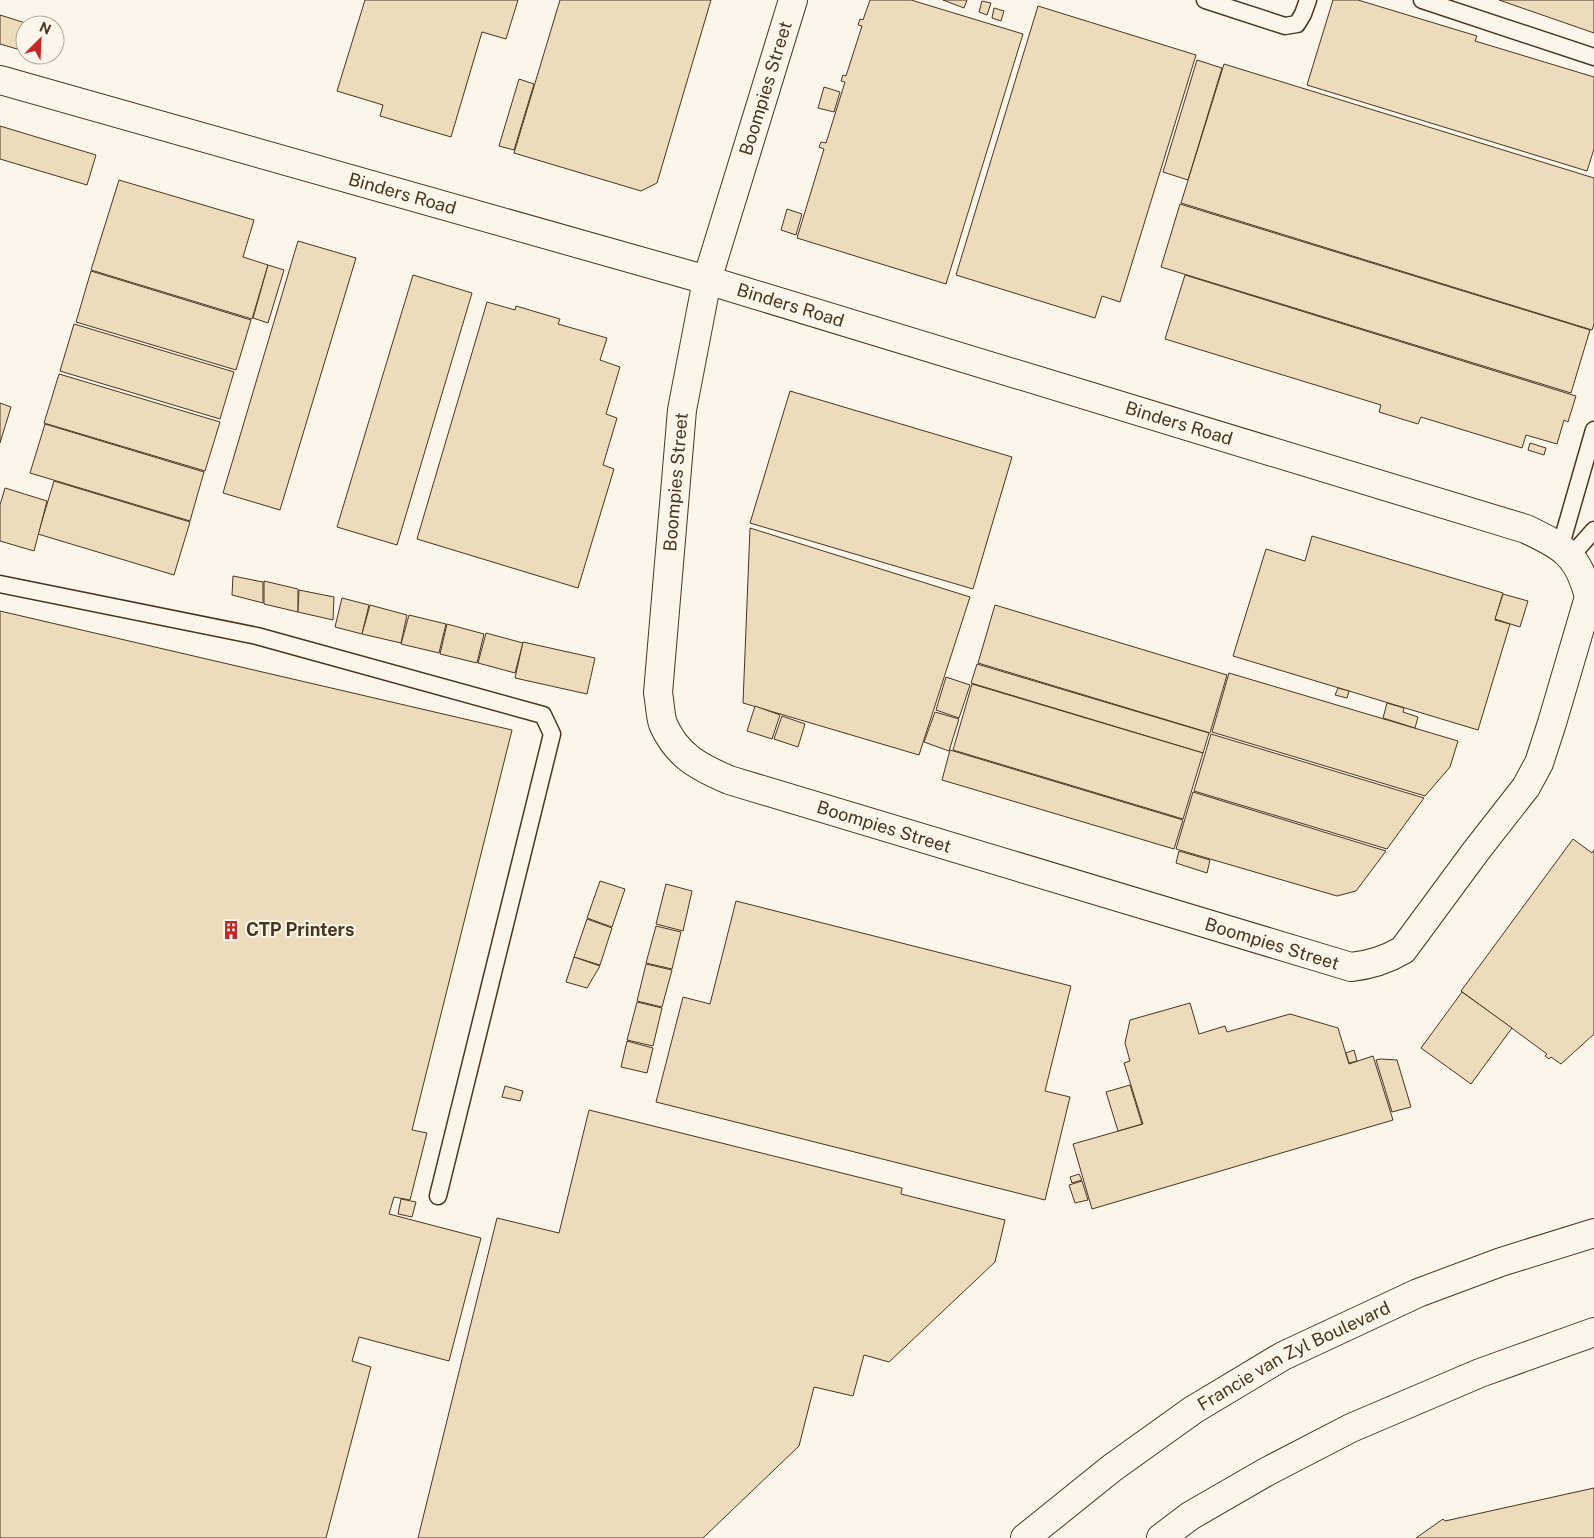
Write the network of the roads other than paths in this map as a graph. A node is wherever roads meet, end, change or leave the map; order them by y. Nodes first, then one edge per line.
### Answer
1 (793, 0) edge
2 (1206, 0) edge
3 (1308, 0) edge
4 (1422, 0) edge
5 (1594, 57) edge
6 (0, 80) edge
7 (708, 280) junction
8 (1594, 430) edge
9 (1594, 530) edge
10 (1566, 552) junction
11 (0, 584) edge
12 (438, 1196) dead end
13 (1594, 1233) edge
14 (1594, 1332) edge
15 (1025, 1538) edge
16 (1161, 1538) edge

1 - 7 street, Boompies Street
2 - 3 lane
4 - 5 lane
6 - 7 street, Binders Road
7 - 10 street, Binders Road
7 - 10 street, Boompies Street
8 - 10 lane
9 - 10 lane
11 - 12 lane
13 - 15 street, Francie van Zyl Boulevard
14 - 16 street

